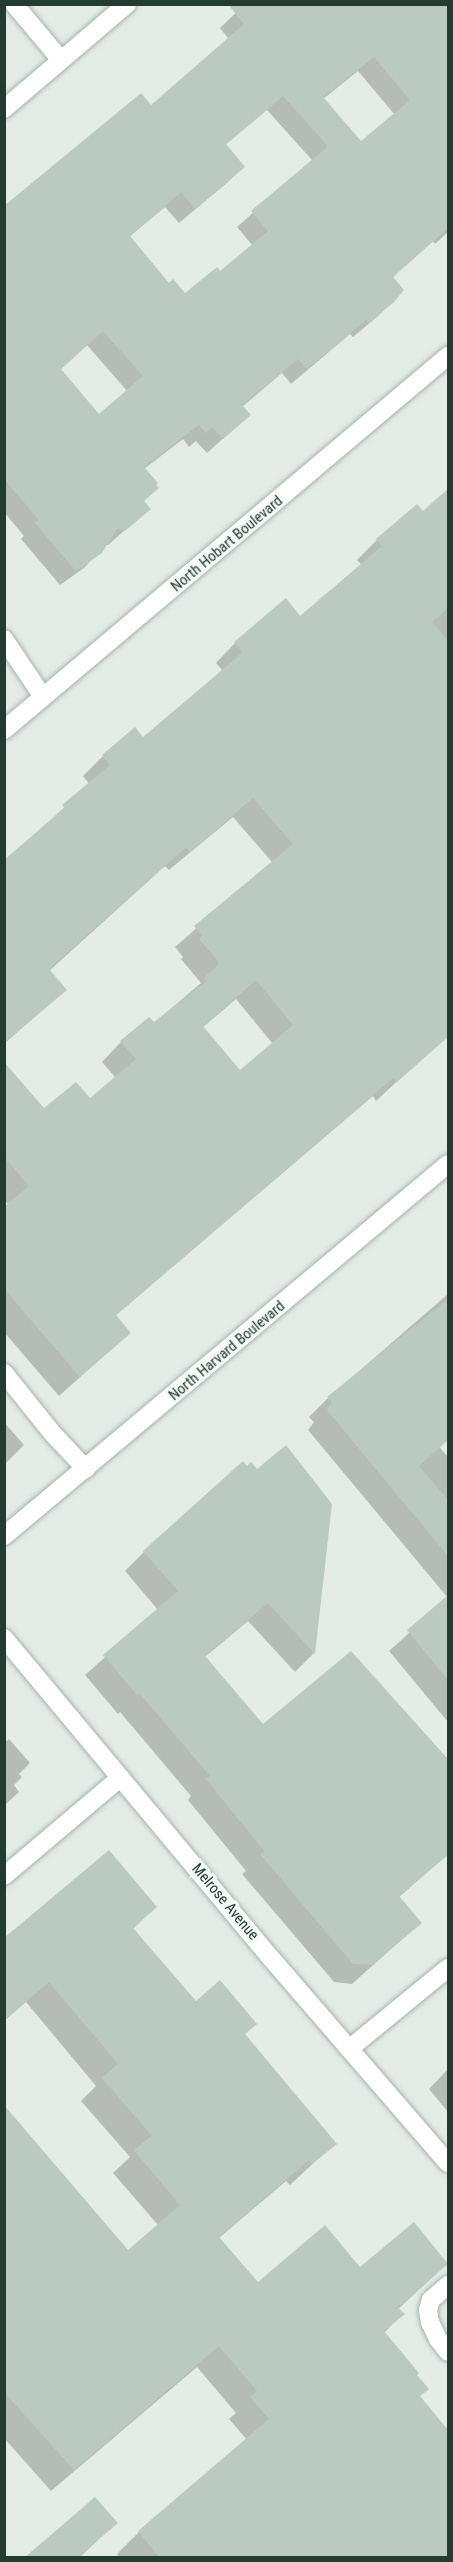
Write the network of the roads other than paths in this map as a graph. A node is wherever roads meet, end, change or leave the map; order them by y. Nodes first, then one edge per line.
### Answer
1 (14, 4) edge
2 (127, 4) edge
3 (62, 60) junction
4 (4, 109) edge
5 (448, 357) edge
6 (4, 639) edge
7 (43, 697) junction
8 (4, 730) edge
9 (448, 1164) edge
10 (4, 1373) edge
11 (86, 1469) junction
12 (4, 1536) edge
13 (4, 1638) edge
14 (120, 1778) junction
15 (4, 1876) edge
16 (448, 1969) edge
17 (349, 2049) junction
18 (448, 2163) edge
19 (448, 2285) edge
20 (448, 2352) edge

1 - 3 street
2 - 3 street
3 - 4 street
5 - 7 street, North Hobart Boulevard
6 - 7 street
7 - 8 street, North Hobart Boulevard
9 - 11 street, North Harvard Boulevard
10 - 11 street
11 - 12 street, North Harvard Boulevard
13 - 14 street, Melrose Avenue
14 - 15 street
14 - 17 street, Melrose Avenue
16 - 17 street
17 - 18 street, Melrose Avenue
19 - 20 street

